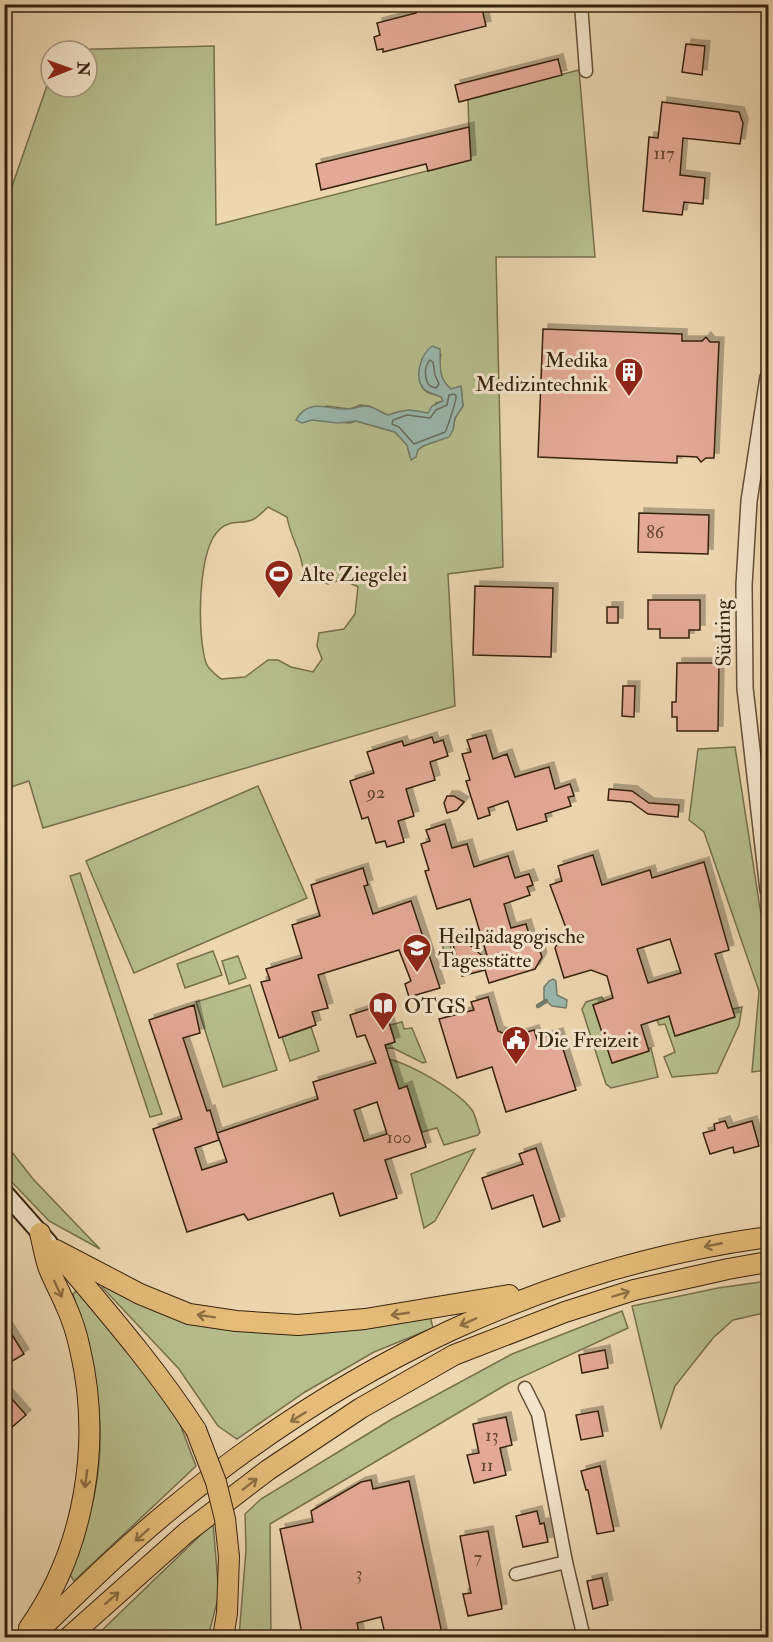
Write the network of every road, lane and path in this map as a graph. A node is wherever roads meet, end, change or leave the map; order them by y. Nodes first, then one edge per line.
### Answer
1 (581, 4) edge
2 (586, 71) dead end
3 (768, 376) edge
4 (768, 890) edge
5 (4, 1192) edge
6 (40, 1233) junction
7 (768, 1237) edge
8 (56, 1250) junction
9 (768, 1262) edge
10 (561, 1284) junction
11 (525, 1388) dead end
12 (566, 1562) junction
13 (516, 1574) dead end
14 (22, 1638) edge
15 (31, 1638) edge
16 (68, 1638) edge
17 (223, 1638) edge
18 (584, 1638) edge

1 - 2 street
3 - 4 street, Südring
5 - 6 main road
6 - 8 main road
6 -> 14 highway
7 -> 10 highway
10 -> 8 highway
8 - 17 highway, bridge
16 -> 9 highway
10 -> 15 highway
11 - 12 street
12 - 13 street
12 - 18 street

